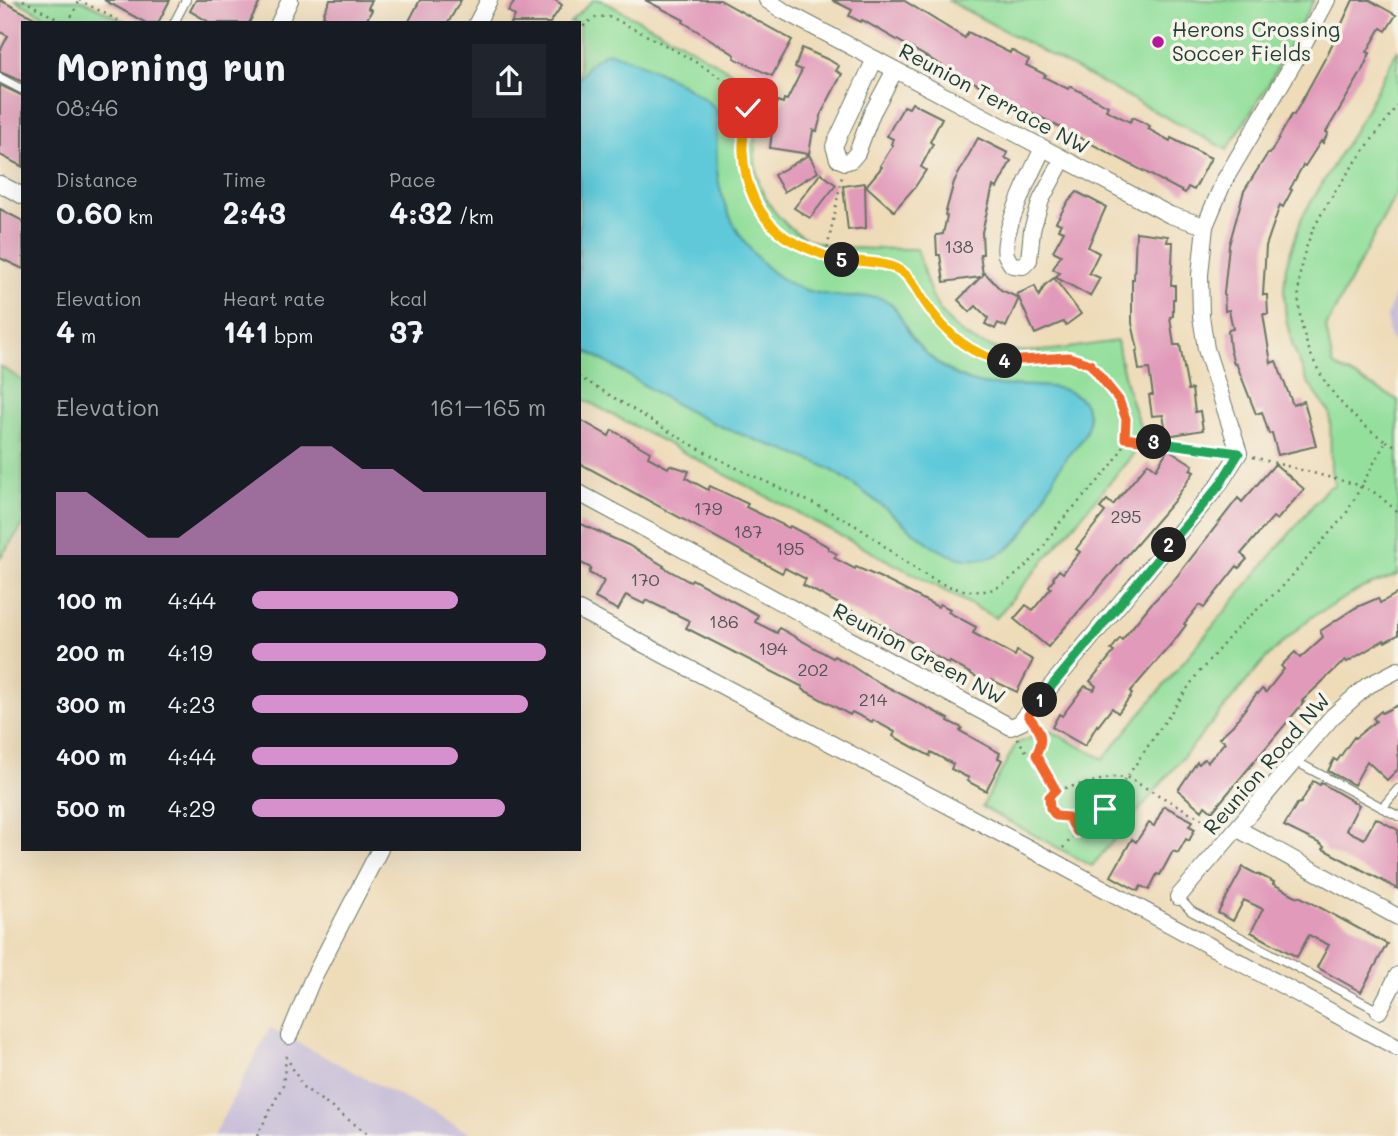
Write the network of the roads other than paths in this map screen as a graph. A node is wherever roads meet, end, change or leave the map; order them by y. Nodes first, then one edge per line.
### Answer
1 (186, 0) edge
2 (290, 0) edge
3 (489, 0) edge
4 (767, 0) edge
5 (1327, 0) edge
6 (175, 21) edge
7 (280, 21) edge
8 (478, 21) edge
9 (874, 59) junction
10 (895, 70) junction
11 (0, 78) edge
12 (21, 89) edge
13 (1043, 148) junction
14 (1063, 159) junction
15 (0, 184) edge
16 (21, 195) edge
17 (1205, 226) junction
18 (581, 494) edge
19 (581, 611) edge
20 (1398, 670) edge
21 (1295, 761) junction
22 (1398, 789) edge
23 (1382, 808) junction
24 (1398, 816) edge
25 (1238, 829) junction
26 (379, 851) edge
27 (1178, 897) joint
28 (1398, 916) edge
29 (1398, 975) edge
30 (1379, 1012) joint
31 (289, 1036) dead end
32 (1398, 1048) edge

1 - 6 lane
2 - 7 street
3 - 8 street
4 - 9 street, Reunion Terrace NW
5 - 17 street
9 - 10 street, Reunion Terrace NW
9 - 10 street
10 - 13 street, Reunion Terrace NW
11 - 12 lane
13 - 14 street, Reunion Terrace NW
13 - 14 street
14 - 17 street, Reunion Terrace NW
15 - 16 street
17 - 18 street, Reunion Green NW
19 - 32 street
20 - 21 street, Reunion Road NW
21 - 23 lane
21 - 25 street, Reunion Road NW
22 - 23 lane
23 - 24 lane
25 - 27 street, Reunion Road NW
25 - 28 street
26 - 31 street
27 - 30 lane
29 - 30 street

